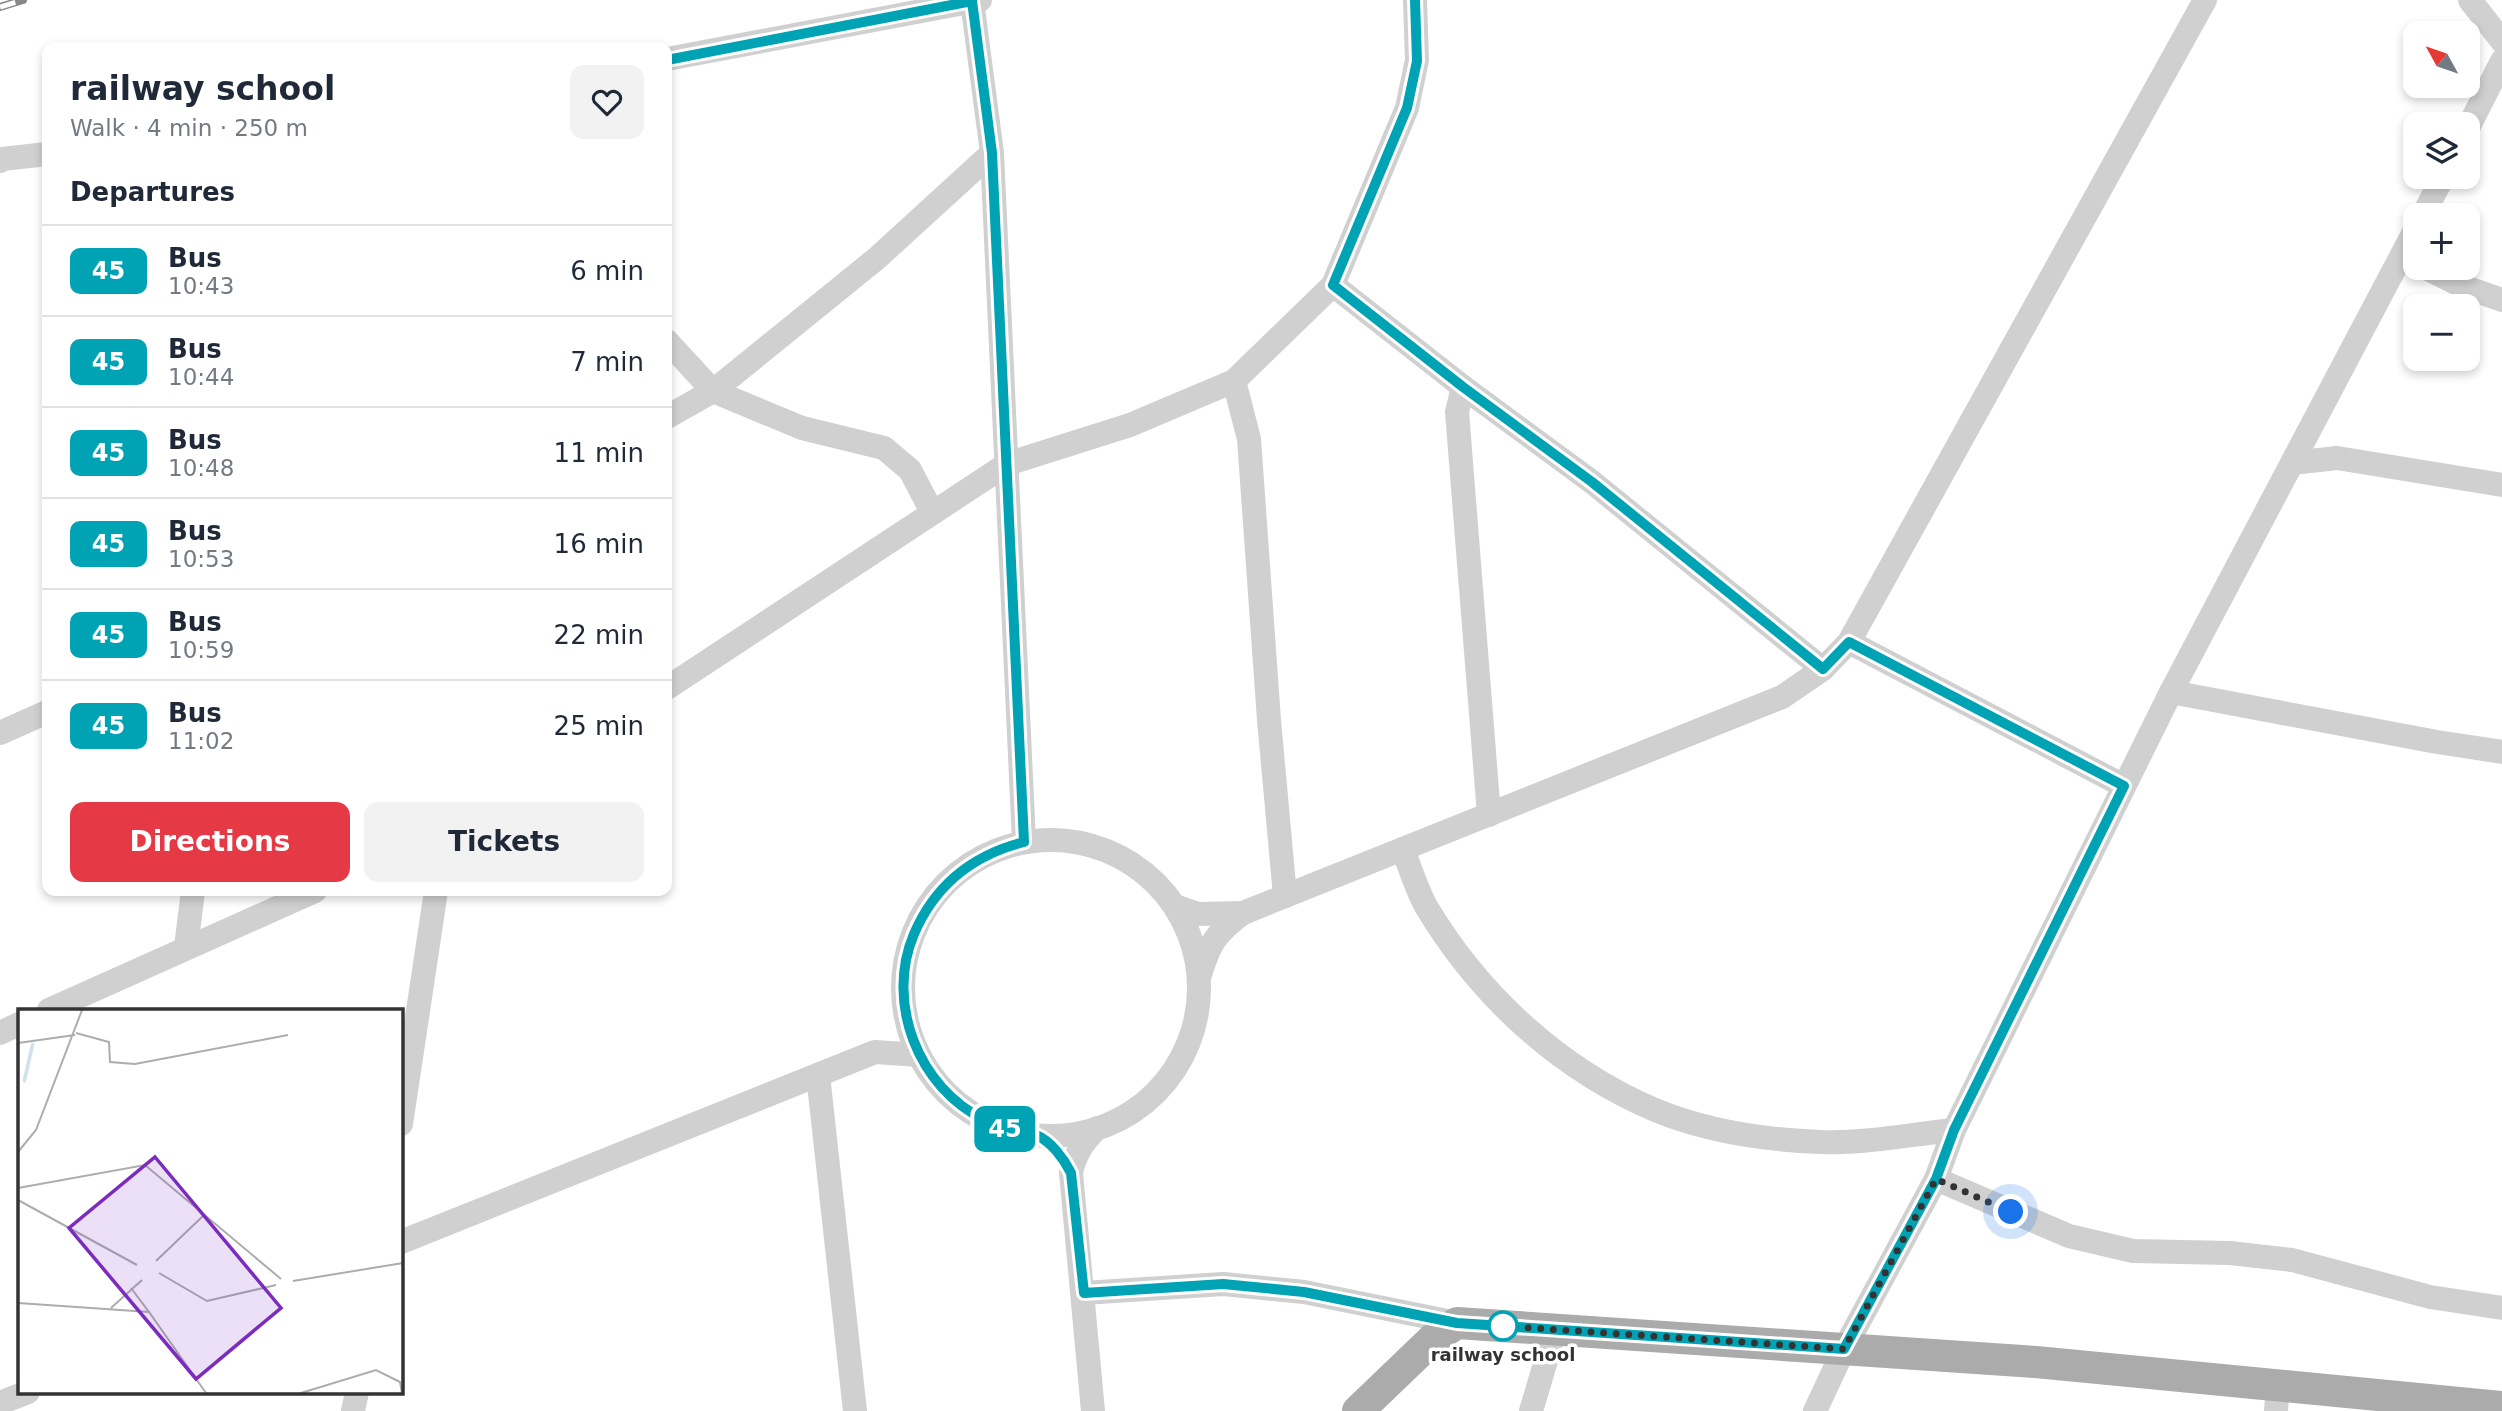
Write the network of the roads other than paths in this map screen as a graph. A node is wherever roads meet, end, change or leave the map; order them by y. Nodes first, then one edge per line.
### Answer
1 (1415, 0) edge
2 (2205, 0) edge
3 (2470, 0) edge
4 (960, 2) edge
5 (2502, 41) edge
6 (672, 59) edge
7 (2502, 61) edge
8 (2476, 112) edge
9 (992, 153) junction
10 (42, 155) edge
11 (1, 160) edge
12 (2403, 268) edge
13 (2450, 280) edge
14 (1333, 285) junction
15 (2502, 300) edge
16 (672, 346) edge
17 (1234, 381) junction
18 (1463, 387) junction
19 (713, 391) junction
20 (672, 414) edge
21 (2292, 463) junction
22 (1007, 464) junction
23 (2502, 485) edge
24 (932, 512) junction
25 (1849, 642) junction
26 (1823, 669) junction
27 (672, 685) edge
28 (2171, 692) junction
29 (42, 714) edge
30 (0, 733) edge
31 (2502, 752) edge
32 (2124, 786) junction
33 (1489, 814) junction
34 (1024, 842) junction
35 (1403, 849) junction
36 (192, 896) edge
37 (303, 896) edge
38 (435, 896) edge
39 (1285, 896) junction
40 (1175, 906) junction
41 (1243, 913) junction
42 (186, 947) junction
43 (1199, 978) junction
44 (51, 1009) edge
45 (906, 1016) junction
46 (18, 1024) edge
47 (0, 1033) edge
48 (875, 1052) junction
49 (919, 1055) junction
50 (818, 1075) junction
51 (402, 1117) edge
52 (1097, 1128) junction
53 (1954, 1130) junction
54 (1037, 1135) junction
55 (1071, 1173) junction
56 (1936, 1179) junction
57 (402, 1242) edge
58 (1084, 1293) junction
59 (2502, 1308) edge
60 (1457, 1323) junction
61 (1555, 1330) junction
62 (1844, 1349) junction
63 (23, 1394) edge
64 (2277, 1398) edge
65 (0, 1403) edge
66 (2457, 1407) edge
67 (2502, 1407) edge
68 (855, 1411) edge
69 (1093, 1411) edge
70 (1357, 1411) edge
71 (1531, 1411) edge
72 (1815, 1411) edge

1 - 14 street
2 - 25 street
3 - 5 street
4 - 6 street
4 - 9 street
7 - 8 street
9 - 19 street
9 - 22 street
10 - 11 street
12 - 21 street
13 - 15 street
14 - 17 street
14 - 18 street
16 - 19 street
17 - 22 street
17 - 39 street
18 - 26 street
18 - 33 street
19 - 20 street
19 - 24 street
21 - 23 street
21 - 28 street
22 - 24 street
22 - 34 street
24 - 27 street
25 - 26 street
25 - 32 street
26 - 33 street
28 - 31 street
28 - 32 street
29 - 30 street
32 - 53 street
33 - 35 street
34 - 40 street
34 - 45 street
35 - 39 street
35 - 53 street
36 - 42 street
37 - 42 street
38 - 51 street
39 - 41 street
40 - 41 street
40 - 43 street
41 - 43 street
42 - 44 street
43 - 52 street
45 - 48 street
45 - 49 street
46 - 47 street
48 - 49 street
48 - 50 street
49 - 54 street
50 - 57 street
50 - 68 street
52 - 54 street
52 - 55 street
53 - 56 street
54 - 55 street
55 - 58 street
56 - 59 street
56 - 62 street
58 - 60 street
58 - 69 street
60 - 61 main road
60 - 70 main road
61 - 62 main road
61 - 71 street
62 - 64 main road
62 - 72 street
63 - 65 street
64 - 66 main road
66 - 67 main road

